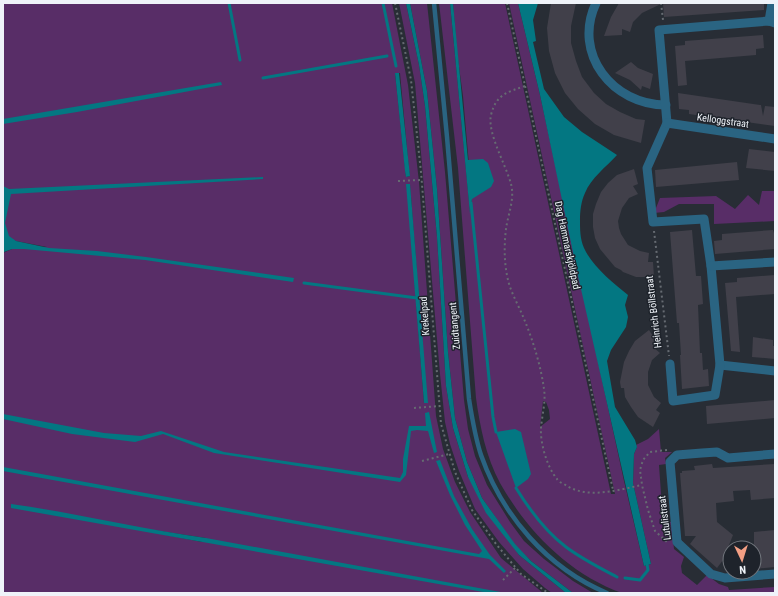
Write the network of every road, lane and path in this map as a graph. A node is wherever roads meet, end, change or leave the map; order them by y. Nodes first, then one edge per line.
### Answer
1 (396, 3) edge
2 (434, 3) edge
3 (507, 3) edge
4 (596, 3) edge
5 (661, 3) edge
6 (772, 3) edge
7 (772, 22) edge
8 (662, 30) junction
9 (525, 86) junction
10 (666, 105) junction
11 (667, 123) junction
12 (775, 139) edge
13 (421, 180) junction
14 (398, 181) dead end
15 (653, 222) junction
16 (775, 262) edge
17 (711, 266) junction
18 (670, 364) joint
19 (720, 364) junction
20 (775, 371) edge
21 (440, 406) junction
22 (414, 408) dead end
23 (673, 453) junction
24 (449, 454) junction
25 (775, 454) edge
26 (422, 461) dead end
27 (642, 485) junction
28 (613, 490) junction
29 (679, 544) junction
30 (517, 567) junction
31 (775, 574) edge
32 (503, 580) dead end
33 (548, 593) edge
34 (607, 593) edge

1 - 13 path, Krekelpad
2 - 34 lane, Zuidtangent
3 - 9 path, Dag Hammarskjöldpad
4 - 10 street
5 - 8 path
6 - 7 street
7 - 8 street
8 - 10 street
9 - 28 path, Dag Hammarskjöldpad
9 - 28 path
10 - 11 street
11 - 12 street, Kelloggstraat
11 - 15 street
13 - 14 path
13 - 21 path, Krekelpad
15 - 17 street
15 - 18 path, Heinrich Böllstraat
16 - 17 street
17 - 19 street
18 - 19 street
19 - 20 street
21 - 22 path
21 - 24 path, Krekelpad
23 - 25 street
23 - 27 path
23 - 29 street, Lutulistraat
24 - 26 path
24 - 30 path, Krekelpad
27 - 28 path
27 - 29 path
29 - 31 street, Lutulistraat
30 - 32 path
30 - 33 path, Krekelpad

